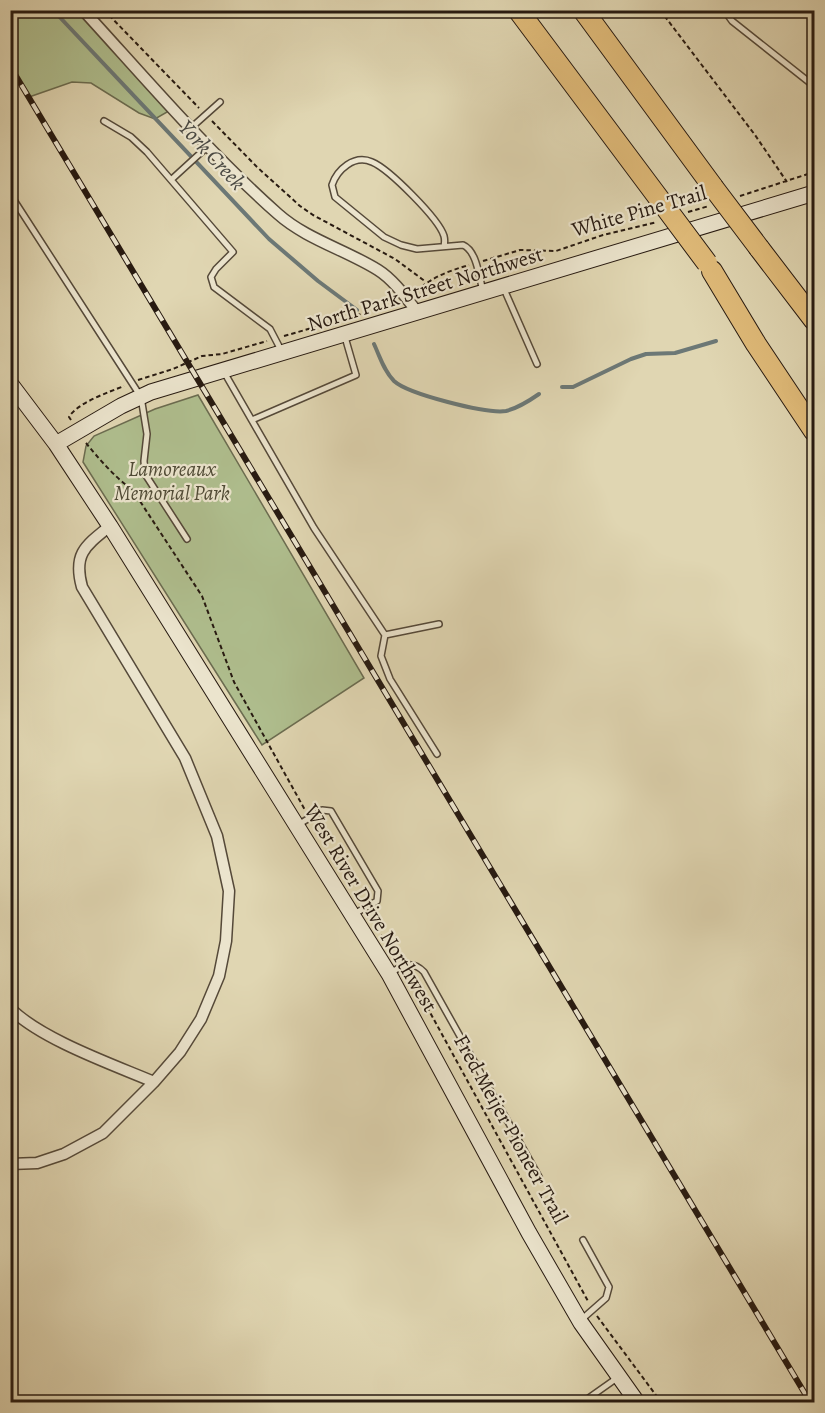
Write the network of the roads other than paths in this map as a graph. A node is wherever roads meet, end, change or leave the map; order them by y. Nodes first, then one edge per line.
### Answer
1 (82, 10) edge
2 (518, 10) edge
3 (583, 10) edge
4 (724, 10) edge
5 (814, 86) edge
6 (220, 102) dead end
7 (104, 121) dead end
8 (192, 127) junction
9 (208, 146) junction
10 (172, 179) junction
11 (814, 193) edge
12 (10, 194) edge
13 (444, 246) junction
14 (710, 267) junction
15 (503, 288) junction
16 (484, 293) junction
17 (418, 314) junction
18 (814, 320) edge
19 (344, 335) junction
20 (283, 353) junction
21 (537, 364) dead end
22 (224, 371) junction
23 (10, 383) edge
24 (141, 397) junction
25 (814, 405) edge
26 (252, 420) junction
27 (814, 431) edge
28 (56, 444) junction
29 (110, 526) junction
30 (187, 539) dead end
31 (439, 624) dead end
32 (385, 635) junction
33 (437, 754) dead end
34 (303, 821) junction
35 (358, 912) junction
36 (389, 974) junction
37 (10, 1008) edge
38 (154, 1082) junction
39 (10, 1164) edge
40 (539, 1177) dead end
41 (582, 1240) dead end
42 (580, 1321) junction
43 (619, 1377) junction
44 (584, 1402) edge
45 (637, 1402) edge

1 - 8 street
2 - 14 highway, bridge
3 - 18 highway, bridge
4 - 5 lane
6 - 8 lane
7 - 10 lane
8 - 9 street
9 - 10 lane
9 - 17 street
10 - 20 lane
11 - 15 main road, North Park Street Northwest
12 - 24 lane
13 - 13 lane
13 - 16 lane
14 - 25 highway
14 - 27 highway
15 - 16 main road, North Park Street Northwest
15 - 21 lane
16 - 17 main road, North Park Street Northwest
17 - 19 main road, North Park Street Northwest
19 - 20 main road, North Park Street Northwest
19 - 26 lane
20 - 22 main road, North Park Street Northwest
22 - 24 main road, North Park Street Northwest
22 - 26 lane
23 - 28 main road, West River Drive Northwest
24 - 28 main road, North Park Street Northwest
24 - 30 lane
26 - 32 lane
28 - 29 main road, West River Drive Northwest
29 - 34 main road, West River Drive Northwest
29 - 38 street
31 - 32 lane
32 - 33 lane
34 - 35 main road, West River Drive Northwest
34 - 35 lane
35 - 36 main road, West River Drive Northwest
36 - 40 lane
36 - 42 main road, West River Drive Northwest
37 - 38 street
38 - 39 street
41 - 42 lane
42 - 43 main road, West River Drive Northwest
43 - 44 lane
43 - 45 main road, West River Drive Northwest

